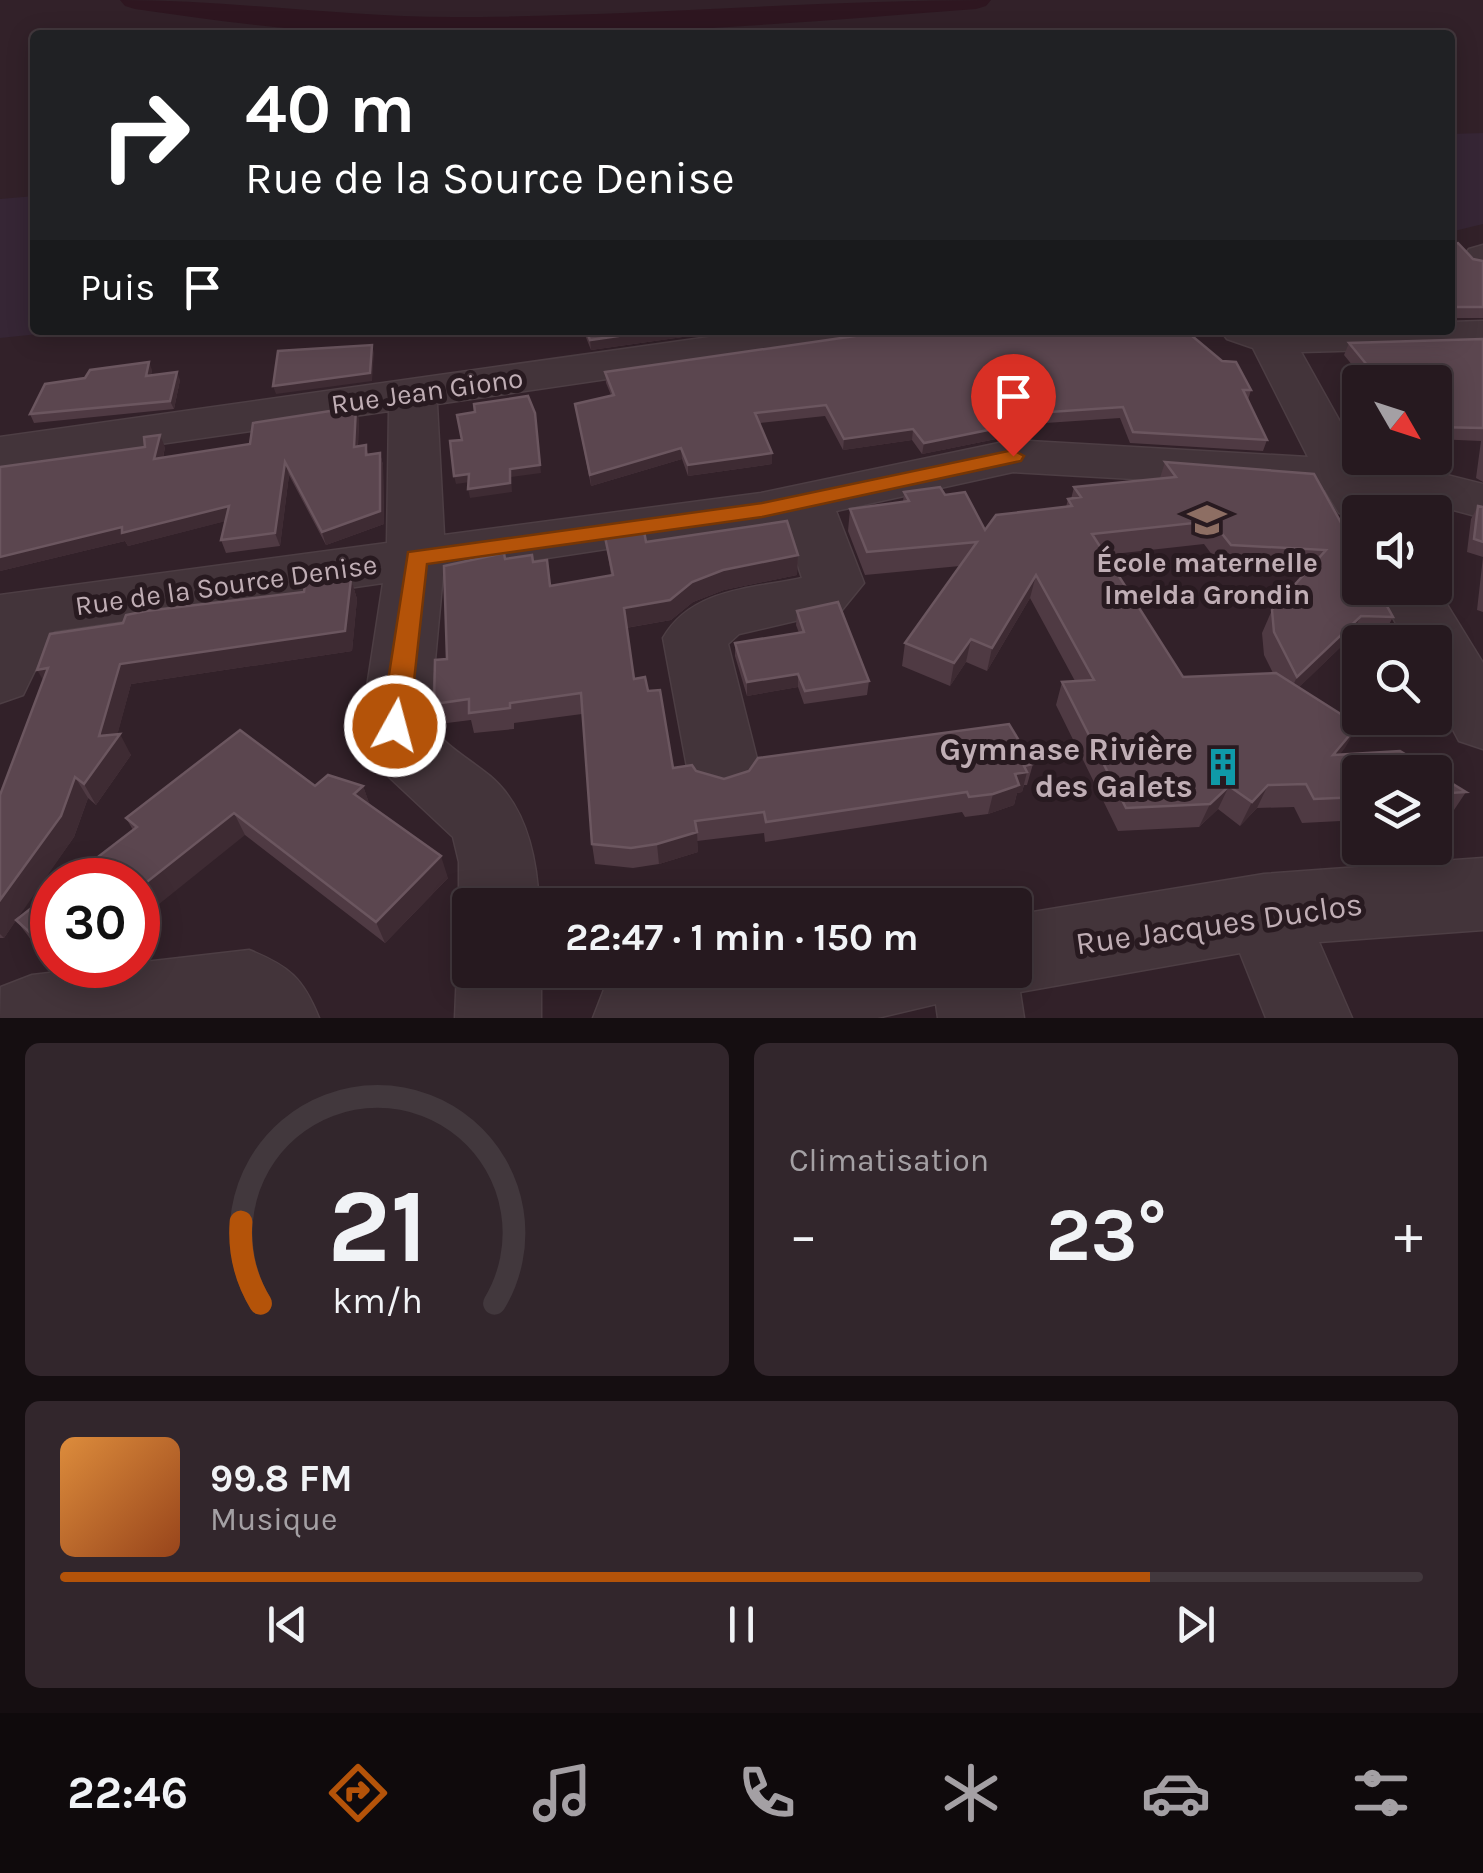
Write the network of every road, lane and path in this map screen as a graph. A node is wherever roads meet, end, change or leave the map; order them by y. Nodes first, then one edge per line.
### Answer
1 (1455, 334) edge
2 (1483, 334) edge
3 (818, 335) edge
4 (1261, 335) edge
5 (413, 393) junction
6 (0, 452) edge
7 (1353, 494) edge
8 (805, 502) junction
9 (1483, 502) edge
10 (416, 557) junction
11 (1417, 605) edge
12 (15, 615) edge
13 (0, 678) edge
14 (1483, 722) edge
15 (722, 767) dead end
16 (498, 888) edge
17 (1483, 894) edge
18 (1264, 911) junction
19 (1032, 951) edge
20 (499, 988) edge
21 (814, 988) edge
22 (977, 988) edge
23 (32, 1018) edge
24 (276, 1018) edge
25 (498, 1018) edge
26 (636, 1018) edge
27 (981, 1018) edge
28 (1309, 1018) edge

1 - 2 street
3 - 5 street, Rue Jean Giono
4 - 7 street
5 - 6 street, Rue Jean Giono
5 - 10 street
7 - 8 street, Rue de la Source Denise
7 - 9 street, Rue de la Source Denise
8 - 10 street, Rue de la Source Denise
8 - 15 street
10 - 12 street, Rue de la Source Denise
10 - 16 street
11 - 14 street
12 - 13 street
17 - 18 street, Rue Jacques Duclos
18 - 19 street, Rue Jacques Duclos
18 - 28 street
20 - 25 street
21 - 26 street
22 - 27 street
23 - 24 street

